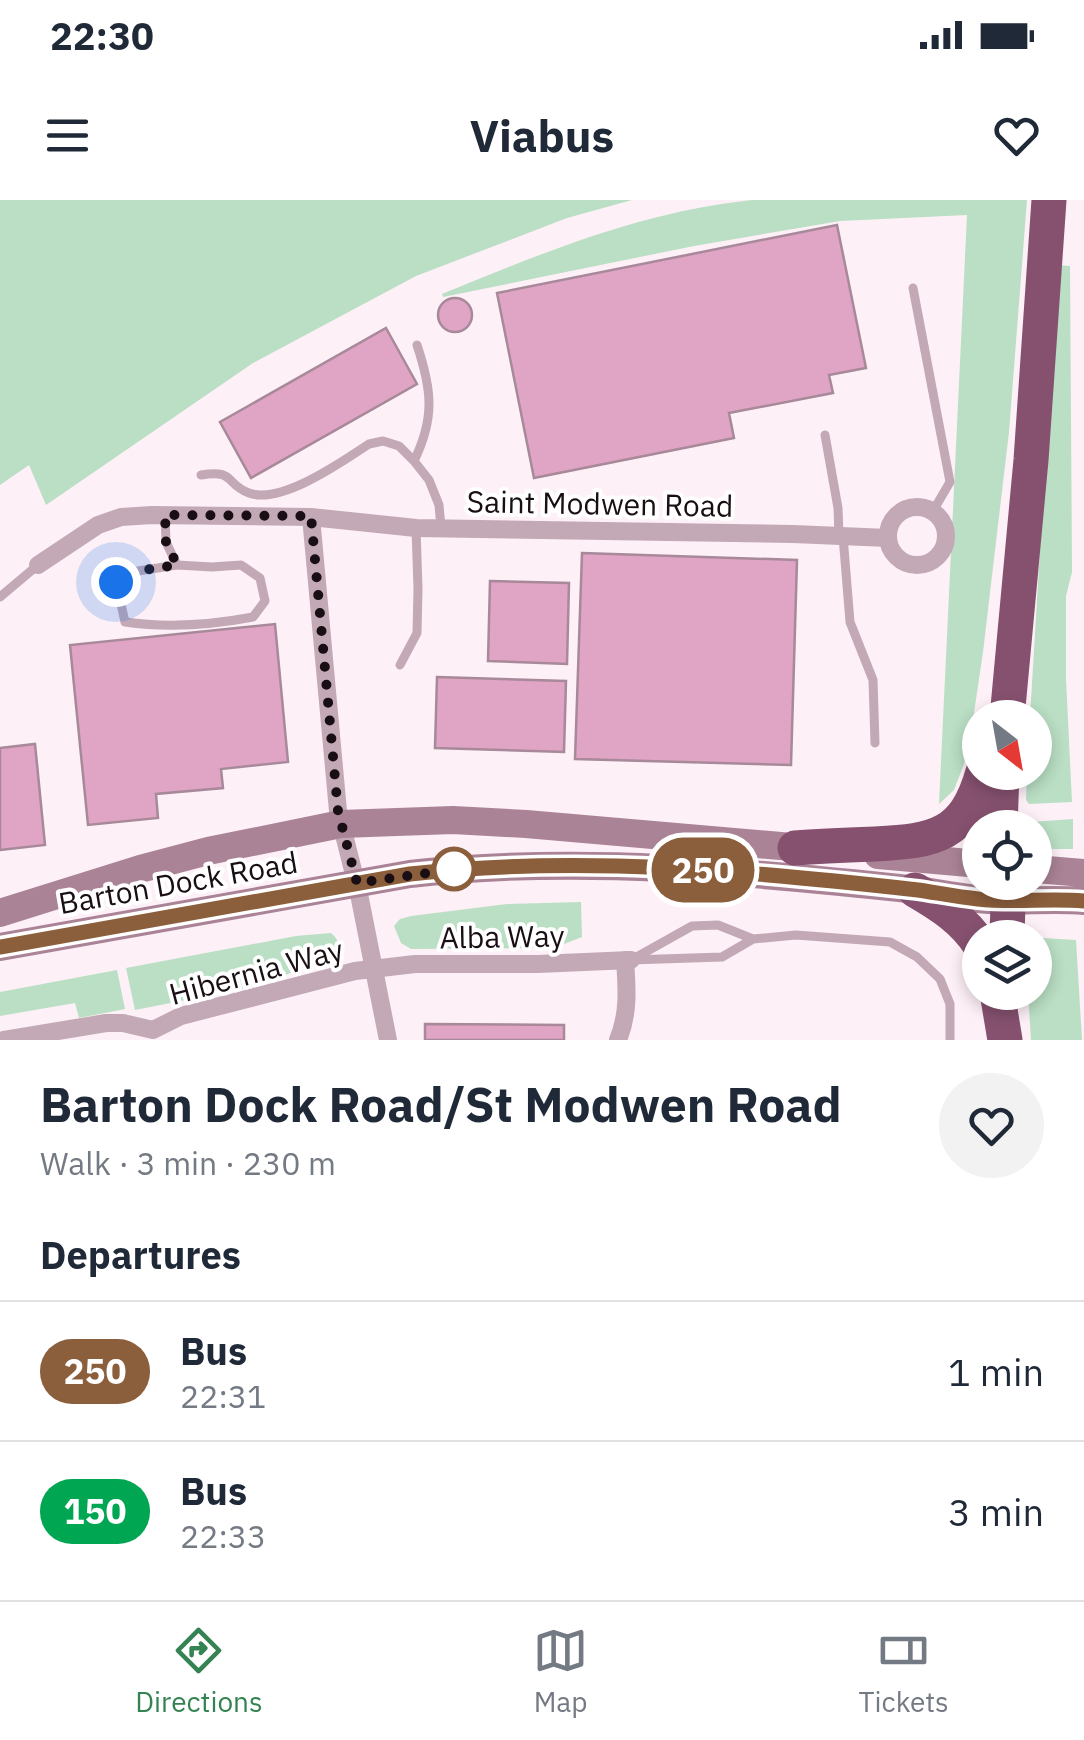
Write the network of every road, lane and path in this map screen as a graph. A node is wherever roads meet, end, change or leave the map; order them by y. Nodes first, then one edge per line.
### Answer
1 (1048, 203) edge
2 (914, 288) dead end
3 (416, 345) dead end
4 (825, 435) dead end
5 (414, 461) junction
6 (201, 474) dead end
7 (933, 511) junction
8 (165, 515) junction
9 (311, 516) junction
10 (416, 528) junction
11 (440, 528) junction
12 (841, 536) junction
13 (888, 538) junction
14 (38, 565) joint
15 (177, 565) junction
16 (0, 597) edge
17 (1015, 631) junction
18 (400, 665) dead end
19 (1000, 700) edge
20 (1009, 700) edge
21 (876, 743) dead end
22 (978, 790) edge
23 (341, 824) junction
24 (794, 848) junction
25 (962, 862) edge
26 (1052, 871) edge
27 (1084, 874) edge
28 (357, 883) junction
29 (915, 890) junction
30 (962, 891) edge
31 (1052, 897) edge
32 (1084, 901) edge
33 (0, 913) edge
34 (962, 923) edge
35 (754, 940) junction
36 (0, 947) edge
37 (628, 960) junction
38 (374, 969) junction
39 (1000, 1010) edge
40 (1013, 1010) edge
41 (153, 1035) edge
42 (621, 1039) edge
43 (4, 1040) edge
44 (388, 1040) edge
45 (950, 1040) edge
46 (1005, 1040) edge
47 (1015, 1040) edge

1 - 17 highway
2 - 7 lane
3 - 5 lane
4 - 12 lane
5 - 6 lane
5 - 11 lane
7 - 13 street
7 - 13 street
8 - 9 street, Saint Modwen Road
8 - 14 street, Saint Modwen Road
8 - 15 lane
9 - 10 street, Saint Modwen Road
9 - 23 street
10 - 11 street, Saint Modwen Road
10 - 18 lane
11 - 12 street, Saint Modwen Road
12 - 13 street, Saint Modwen Road
12 - 21 lane
14 - 16 lane
15 - 15 lane
17 - 19 highway
17 - 20 highway
22 - 24 highway
23 - 24 main road, Barton Dock Road
23 - 28 street
23 - 33 main road, Barton Dock Road
24 - 25 main road, Barton Dock Road
26 - 27 main road
28 - 29 main road, Barton Dock Road
28 - 36 main road, Barton Dock Road
28 - 38 street
29 - 30 main road, Barton Dock Road
29 - 34 highway
31 - 32 main road, Barton Dock Road
35 - 37 lane
35 - 37 lane
35 - 45 lane
37 - 38 street, Alba Way
37 - 42 street
38 - 41 street, Hibernia Way
38 - 44 street
39 - 46 highway
40 - 47 highway
41 - 43 street, Hibernia Way

